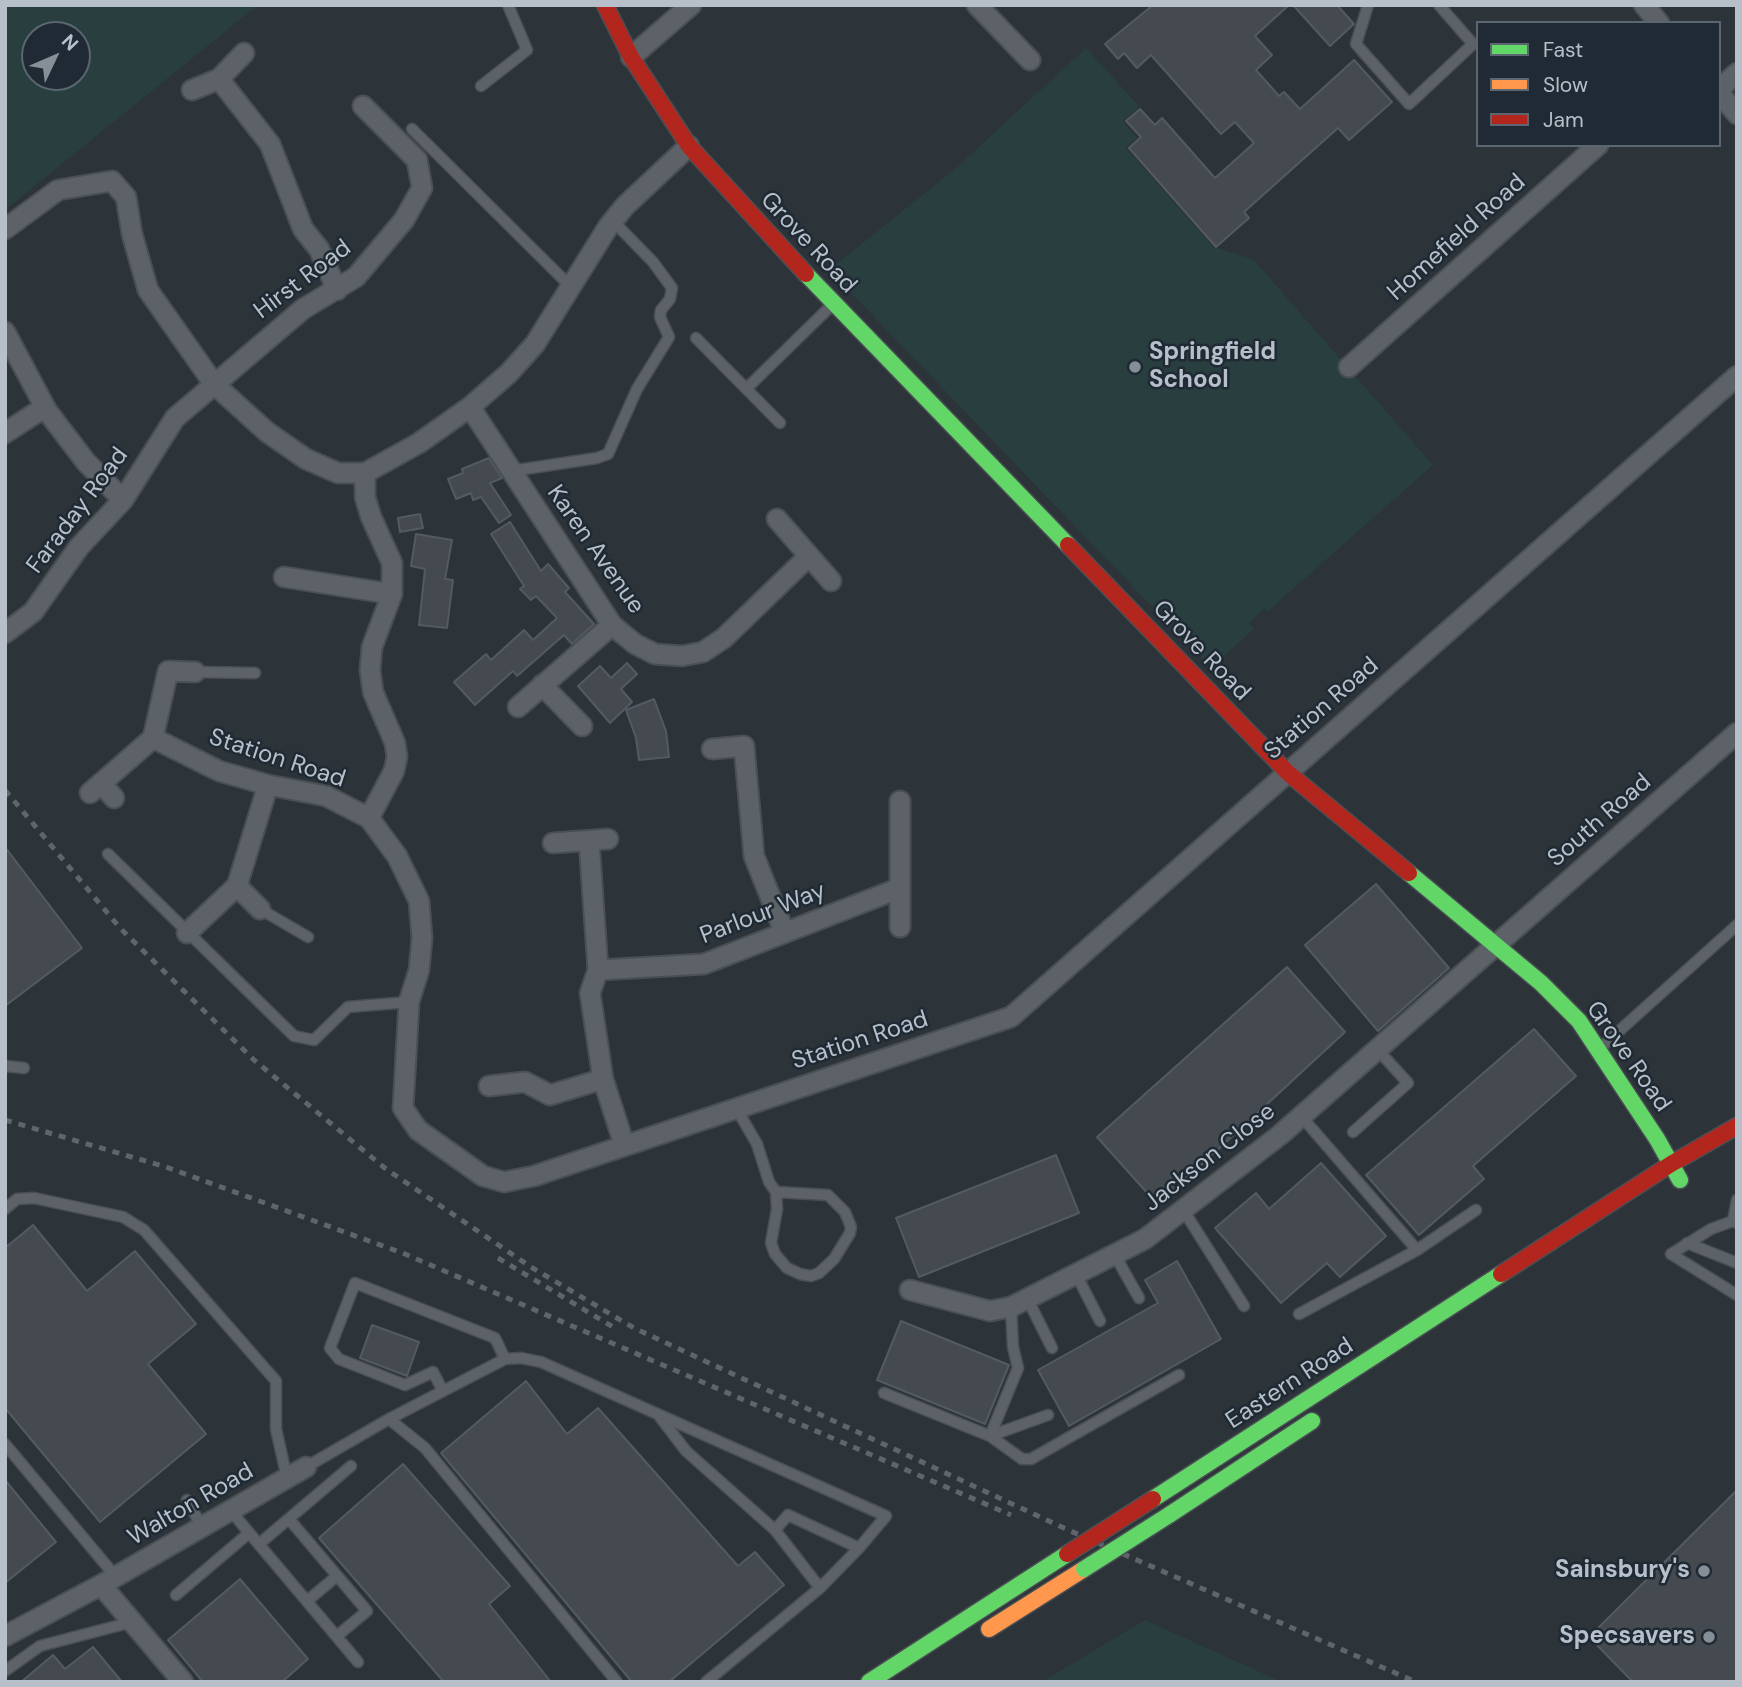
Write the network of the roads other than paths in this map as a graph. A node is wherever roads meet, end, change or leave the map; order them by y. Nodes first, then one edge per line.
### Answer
1 (508, 5) edge
2 (605, 5) edge
3 (691, 5) edge
4 (977, 5) edge
5 (1368, 5) edge
6 (1439, 5) edge
7 (1644, 5) edge
8 (1657, 21) edge
9 (244, 52) dead end
10 (631, 57) junction
11 (1030, 60) dead end
12 (1737, 73) edge
13 (219, 79) junction
14 (481, 86) dead end
15 (1721, 89) edge
16 (192, 90) dead end
17 (1721, 94) edge
18 (363, 106) dead end
19 (1737, 114) edge
20 (412, 129) dead end
21 (689, 146) junction
22 (1596, 147) edge
23 (613, 221) junction
24 (5, 229) edge
25 (572, 288) junction
26 (337, 290) junction
27 (834, 303) junction
28 (5, 332) edge
29 (696, 338) dead end
30 (1349, 367) dead end
31 (1737, 376) edge
32 (214, 384) junction
33 (747, 388) junction
34 (45, 407) junction
35 (470, 407) junction
36 (780, 423) dead end
37 (5, 433) edge
38 (511, 471) junction
39 (365, 473) junction
40 (123, 500) junction
41 (777, 519) dead end
42 (809, 556) junction
43 (284, 577) dead end
44 (831, 581) dead end
45 (392, 594) junction
46 (612, 625) junction
47 (5, 633) edge
48 (195, 672) joint
49 (255, 673) dead end
50 (542, 685) junction
51 (518, 707) dead end
52 (582, 726) dead end
53 (1737, 733) edge
54 (153, 738) junction
55 (712, 749) dead end
56 (1288, 773) junction
57 (268, 785) junction
58 (102, 791) dead end
59 (900, 801) dead end
60 (369, 818) junction
61 (553, 843) dead end
62 (108, 855) dead end
63 (237, 886) junction
64 (900, 888) junction
65 (260, 909) joint
66 (1737, 925) edge
67 (900, 927) dead end
68 (784, 931) junction
69 (187, 933) junction
70 (307, 937) dead end
71 (1495, 945) junction
72 (598, 970) junction
73 (409, 1002) junction
74 (1377, 1049) junction
75 (1599, 1049) junction
76 (5, 1066) edge
77 (24, 1068) dead end
78 (603, 1079) junction
79 (489, 1086) dead end
80 (736, 1108) junction
81 (1301, 1116) junction
82 (1737, 1126) edge
83 (1353, 1132) dead end
84 (624, 1144) junction
85 (1671, 1164) junction
86 (776, 1192) junction
87 (1663, 1192) dead end
88 (1737, 1200) edge
89 (5, 1209) edge
90 (1476, 1210) dead end
91 (1184, 1211) junction
92 (1735, 1222) edge
93 (1687, 1243) junction
94 (1417, 1250) junction
95 (1116, 1257) junction
96 (1737, 1263) edge
97 (1077, 1276) junction
98 (910, 1290) dead end
99 (1737, 1295) edge
100 (1139, 1298) dead end
101 (1020, 1304) junction
102 (1244, 1306) dead end
103 (1298, 1314) dead end
104 (1100, 1321) dead end
105 (1052, 1348) dead end
106 (505, 1359) junction
107 (1179, 1375) dead end
108 (443, 1391) junction
109 (884, 1393) dead end
110 (1331, 1409) dead end
111 (657, 1413) junction
112 (1048, 1415) dead end
113 (389, 1419) junction
114 (990, 1436) junction
115 (5, 1444) edge
116 (306, 1466) joint
117 (351, 1466) dead end
118 (286, 1478) junction
119 (187, 1500) dead end
120 (230, 1510) junction
121 (289, 1519) junction
122 (202, 1527) junction
123 (775, 1530) junction
124 (249, 1533) junction
125 (259, 1544) junction
126 (859, 1548) junction
127 (337, 1576) junction
128 (108, 1581) junction
129 (820, 1588) junction
130 (176, 1595) dead end
131 (307, 1601) junction
132 (132, 1622) junction
133 (5, 1636) edge
134 (337, 1636) junction
135 (972, 1639) dead end
136 (358, 1662) dead end
137 (5, 1671) edge
138 (183, 1682) edge
139 (617, 1682) edge
140 (706, 1682) edge
141 (869, 1682) edge

1 - 14 lane
2 - 10 street, Grove Road
3 - 10 street
4 - 11 street
5 - 6 lane
7 - 8 street
9 - 13 street
10 - 21 street, Grove Road
12 - 15 street
13 - 16 street
13 - 26 street
17 - 19 street
18 - 26 street, Hirst Road
20 - 25 lane
21 - 23 street
21 - 27 street, Grove Road
22 - 30 street, Homefield Road
23 - 25 street
23 - 38 lane
24 - 32 street
25 - 35 street
26 - 32 street, Hirst Road
27 - 33 lane
27 - 56 street, Grove Road
28 - 34 street
29 - 33 lane
31 - 56 street, Station Road
32 - 39 street
32 - 40 street, Faraday Road
33 - 36 lane
34 - 37 street
34 - 40 street
35 - 38 street, Karen Avenue
35 - 39 street
38 - 46 street, Karen Avenue
39 - 45 street
40 - 47 street, Faraday Road
41 - 42 street
42 - 44 street
42 - 46 street, Karen Avenue
43 - 45 street
45 - 60 street
46 - 50 street
48 - 49 lane
48 - 54 street
50 - 51 street
50 - 52 street
53 - 71 street, South Road
54 - 57 street, Station Road
54 - 58 street
55 - 68 street
56 - 71 street, Grove Road
56 - 80 street, Station Road
57 - 60 street, Station Road
57 - 63 street
59 - 64 street
60 - 73 street, Station Road
61 - 72 street
62 - 69 lane
63 - 65 street
63 - 69 street
64 - 67 street
64 - 68 street, Parlour Way
65 - 70 lane
66 - 75 lane
68 - 72 street, Parlour Way
69 - 73 lane
71 - 74 street, Jackson Close
71 - 75 street, Grove Road
72 - 78 street
73 - 84 street, Station Road
74 - 81 street, Jackson Close
74 - 83 lane
75 - 85 street, Grove Road
76 - 77 lane
78 - 79 street
78 - 84 street
80 - 84 street, Station Road
80 - 86 lane
81 - 91 street, Jackson Close
81 - 94 lane
82 - 85 street, Eastern Road
85 - 87 street, Grove Road
85 - 141 street, Eastern Road, bridge
86 - 86 lane
88 - 92 lane
89 - 118 lane
90 - 94 lane
91 - 95 street, Jackson Close
91 - 102 lane
92 - 93 lane
93 - 96 lane
93 - 99 lane
94 - 103 lane
95 - 97 street, Jackson Close
95 - 100 lane
97 - 101 street, Jackson Close
97 - 104 lane
98 - 101 street, Jackson Close
101 - 105 lane
101 - 114 lane
106 - 108 lane
106 - 108 lane
106 - 111 lane
107 - 114 lane
108 - 113 lane
109 - 114 lane
110 - 135 street, Eastern Road, bridge
111 - 123 lane
111 - 126 lane
112 - 114 lane
113 - 116 lane
113 - 139 lane
115 - 128 lane
116 - 118 street, Walton Road
117 - 121 lane
118 - 120 street, Walton Road
119 - 122 lane
120 - 122 street, Walton Road
120 - 124 lane
121 - 125 lane
121 - 127 lane
122 - 128 street, Walton Road
123 - 126 lane
123 - 129 lane
124 - 125 lane
124 - 130 lane
125 - 131 lane
126 - 129 lane
127 - 131 lane
127 - 134 lane
128 - 132 street
128 - 133 street, Walton Road
129 - 140 lane
131 - 134 lane
132 - 137 lane
132 - 138 street
134 - 136 lane

